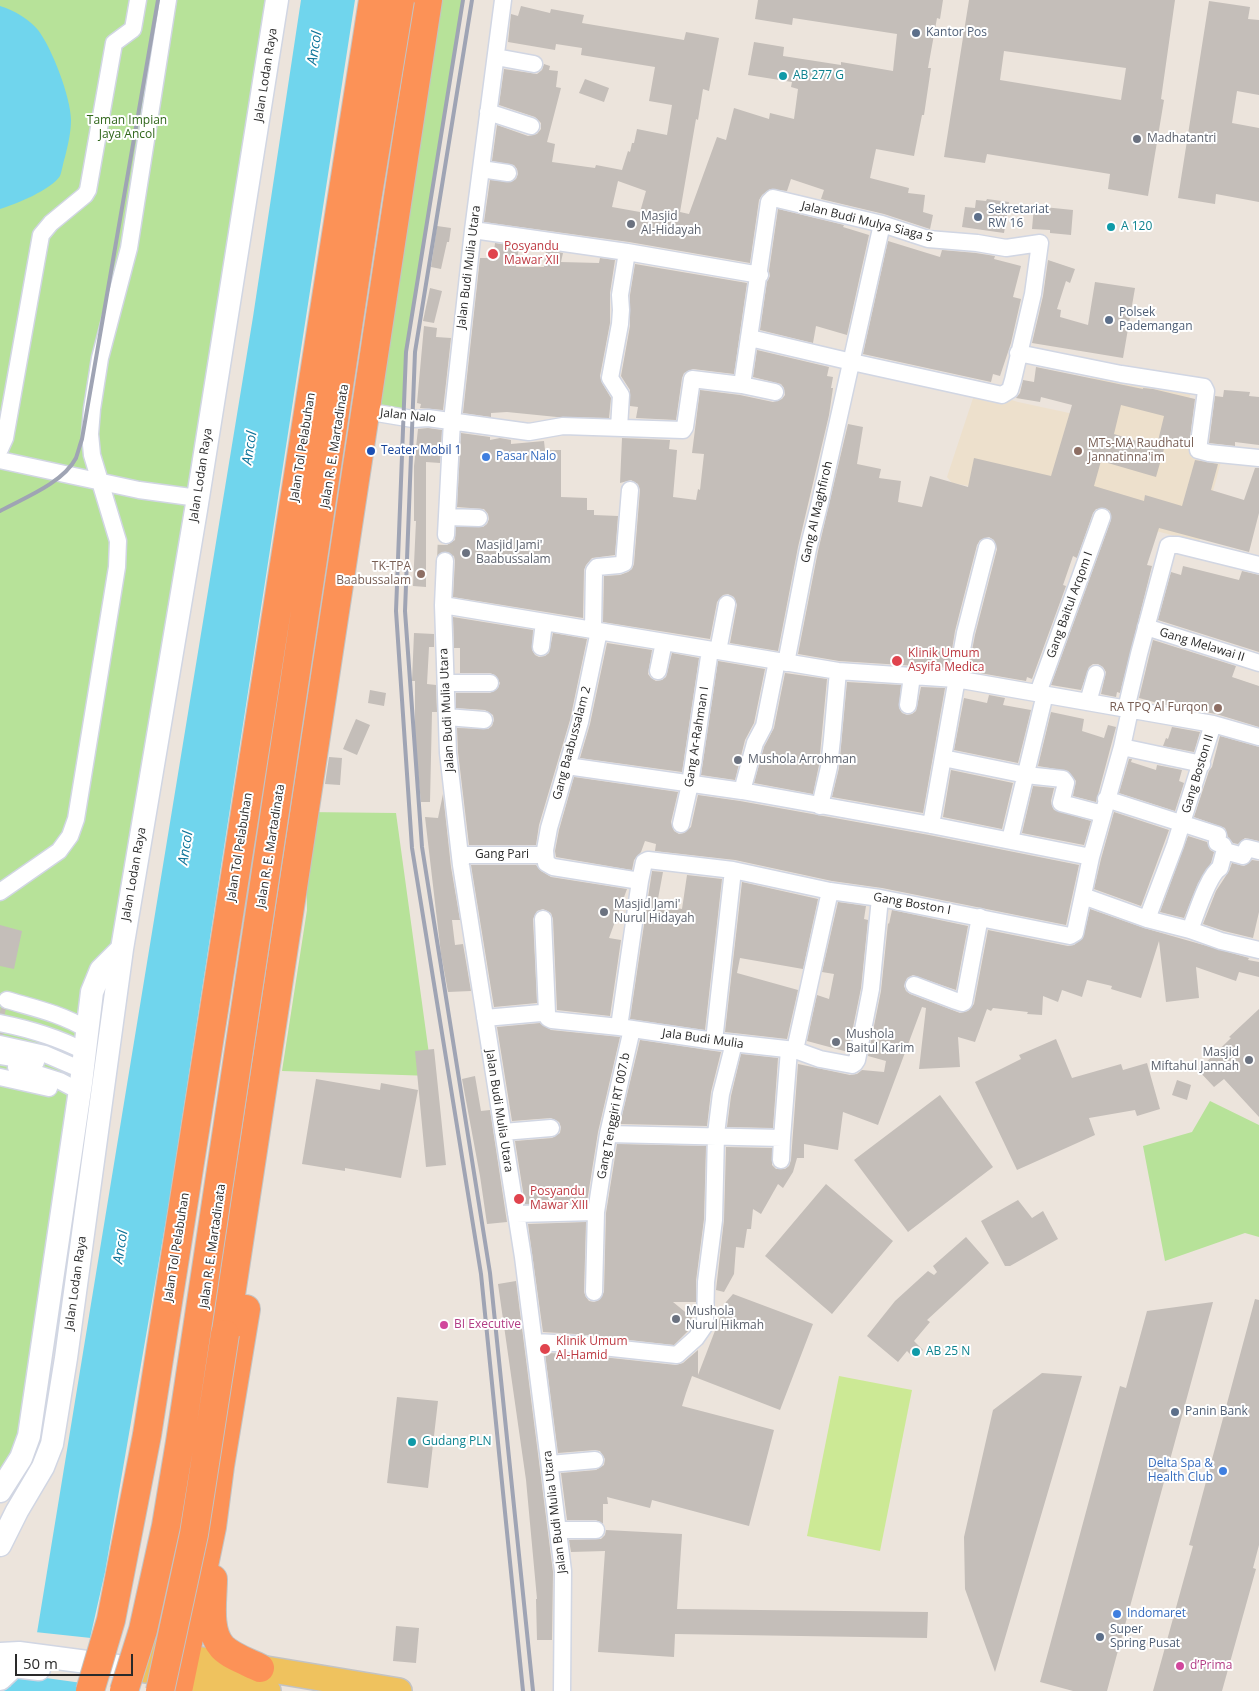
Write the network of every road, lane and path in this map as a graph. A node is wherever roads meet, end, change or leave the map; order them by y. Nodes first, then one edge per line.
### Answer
1 (138, 0) edge
2 (168, 0) edge
3 (277, 0) edge
4 (373, 0) edge
5 (400, 0) edge
6 (406, 0) edge
7 (428, 0) edge
8 (503, 0) edge
9 (496, 57) junction
10 (534, 64) dead end
11 (488, 112) junction
12 (531, 126) dead end
13 (481, 169) junction
14 (508, 172) dead end
15 (882, 224) junction
16 (472, 230) junction
17 (627, 252) junction
18 (760, 275) junction
19 (750, 338) junction
20 (1018, 353) junction
21 (852, 362) junction
22 (742, 385) junction
23 (775, 392) dead end
24 (365, 411) junction
25 (452, 421) junction
26 (619, 428) junction
27 (0, 449) edge
28 (1259, 458) edge
29 (0, 460) edge
30 (98, 482) junction
31 (630, 490) dead end
32 (198, 498) junction
33 (446, 517) junction
34 (1102, 517) dead end
35 (479, 518) dead end
36 (446, 535) tunnel mouth
37 (987, 547) dead end
38 (445, 561) tunnel mouth
39 (1259, 565) edge
40 (727, 604) dead end
41 (442, 605) junction
42 (544, 622) junction
43 (1146, 627) junction
44 (596, 631) junction
45 (664, 642) junction
46 (541, 647) dead end
47 (714, 651) junction
48 (782, 662) junction
49 (1259, 662) edge
50 (658, 671) dead end
51 (838, 671) junction
52 (1096, 674) dead end
53 (912, 676) junction
54 (956, 679) junction
55 (446, 683) junction
56 (490, 683) dead end
57 (1042, 693) junction
58 (1088, 702) junction
59 (908, 705) dead end
60 (1128, 710) junction
61 (447, 717) junction
62 (484, 720) dead end
63 (1213, 724) junction
64 (1259, 737) edge
65 (1122, 748) junction
66 (943, 758) junction
67 (1202, 764) junction
68 (567, 766) junction
69 (1026, 775) junction
70 (690, 784) junction
71 (742, 791) junction
72 (820, 806) junction
73 (1104, 806) junction
74 (306, 812) junction
75 (681, 824) dead end
76 (1182, 824) junction
77 (931, 825) junction
78 (1010, 840) junction
79 (1225, 851) junction
80 (1259, 852) edge
81 (460, 855) junction
82 (545, 855) junction
83 (1091, 857) junction
84 (733, 870) junction
85 (640, 882) junction
86 (830, 891) junction
87 (0, 892) edge
88 (1083, 896) junction
89 (880, 898) junction
90 (980, 917) junction
91 (543, 918) dead end
92 (1147, 920) junction
93 (1190, 930) junction
94 (1259, 948) edge
95 (122, 949) junction
96 (914, 985) dead end
97 (541, 1013) dead end
98 (485, 1018) junction
99 (3, 1023) edge
100 (625, 1028) junction
101 (714, 1041) junction
102 (734, 1043) junction
103 (792, 1050) junction
104 (0, 1056) edge
105 (0, 1064) edge
106 (82, 1066) junction
107 (0, 1077) edge
108 (551, 1128) dead end
109 (503, 1132) junction
110 (608, 1134) junction
111 (716, 1135) junction
112 (782, 1138) junction
113 (781, 1160) dead end
114 (596, 1212) junction
115 (516, 1214) junction
116 (594, 1292) dead end
117 (534, 1342) junction
118 (595, 1460) dead end
119 (180, 1463) junction
120 (550, 1464) junction
121 (220, 1466) junction
122 (0, 1491) edge
123 (212, 1527) junction
124 (558, 1530) junction
125 (596, 1530) dead end
126 (0, 1545) edge
127 (8, 1655) edge
128 (132, 1674) edge
129 (88, 1677) edge
130 (0, 1679) edge
131 (176, 1679) edge
132 (264, 1680) edge
133 (399, 1691) edge
134 (562, 1691) edge

1 - 27 street
2 - 30 street
3 - 32 main road, Jalan Lodan Raya
4 - 129 highway, Jalan Tol Pelabuhan, bridge
5 - 128 highway, bridge
6 - 119 highway, Jalan R. E. Martadinata
7 - 24 highway, Jalan R. E. Martadinata
8 - 9 street, Jalan Budi Mulia Utara
9 - 10 street
9 - 11 street, Jalan Budi Mulia Utara
11 - 12 street
11 - 13 street, Jalan Budi Mulia Utara
13 - 14 street
13 - 16 street, Jalan Budi Mulia Utara
15 - 18 street, Jalan Budi Mulya Siaga 5
15 - 20 street, Jalan Budi Mulya Siaga 5
15 - 21 street, Gang Al Maghfiroh
16 - 17 street
16 - 25 street, Jalan Budi Mulia Utara
17 - 18 street
17 - 26 street
18 - 19 street
19 - 21 street
19 - 22 street
20 - 21 street
20 - 28 street
21 - 48 street, Gang Al Maghfiroh
22 - 23 street
22 - 26 street, Jalan Nalo
24 - 25 street, Jalan Nalo
24 - 74 highway, Jalan R. E. Martadinata
25 - 26 street, Jalan Nalo
25 - 33 street, Jalan Budi Mulia Utara
29 - 30 street
30 - 32 street
30 - 87 street
31 - 44 street, Gang Baabussalam 2
32 - 95 main road, Jalan Lodan Raya
33 - 35 street
33 - 36 street, Jalan Budi Mulia Utara
34 - 57 street, Gang Baitul Arqom I
37 - 54 street
38 - 41 street, Jalan Budi Mulia Utara
39 - 43 street, Gang Boston I
40 - 47 street, Gang Ar-Rahman I
41 - 42 street
41 - 55 street, Jalan Budi Mulia Utara
42 - 44 street
42 - 46 street
43 - 49 street, Gang Melawai II
43 - 60 street, Gang Boston I
44 - 45 street
44 - 68 street, Gang Baabussalam 2
45 - 47 street
45 - 50 street
47 - 48 street
47 - 70 street, Gang Ar-Rahman I
48 - 51 street
48 - 71 street, Gang Al Maghfiroh
51 - 53 street
51 - 72 street
52 - 58 street
53 - 54 street
53 - 59 street
54 - 57 street
54 - 66 street
55 - 56 street
55 - 61 street, Jalan Budi Mulia Utara
57 - 58 street
57 - 69 street, Gang Baitul Arqom I
58 - 60 street
60 - 63 street
60 - 65 street, Gang Boston I
61 - 62 street
61 - 81 street, Jalan Budi Mulia Utara
63 - 64 street
63 - 67 street, Gang Boston II
65 - 67 street
65 - 73 street, Gang Boston I
66 - 69 street
66 - 77 street
67 - 76 street, Gang Boston II
68 - 70 street
68 - 82 street, Gang Baabussalam 2
69 - 73 street
69 - 78 street, Gang Baitul Arqom I
70 - 71 street
70 - 75 street, Gang Ar-Rahman I
71 - 72 street
72 - 77 street
73 - 76 street
73 - 83 street, Gang Boston I
74 - 121 highway
74 - 131 highway, Jalan R. E. Martadinata, bridge
76 - 79 street
76 - 92 street, Gang Boston II
77 - 78 street
78 - 83 street
79 - 80 street
79 - 93 street
81 - 82 street, Gang Pari
81 - 98 street, Jalan Budi Mulia Utara
82 - 85 street
83 - 88 street, Gang Boston I
84 - 85 street, Gang Boston I
84 - 86 street, Gang Boston I
84 - 101 street
85 - 100 street, Gang Tenggiri RT 007.b
86 - 89 street, Gang Boston I
86 - 103 street
88 - 90 street, Gang Boston I
88 - 92 street
89 - 90 street, Gang Boston I
89 - 103 street, Jala Budi Mulia
90 - 96 street
91 - 100 street, Jala Budi Mulia
92 - 93 street
93 - 94 street
95 - 106 main road, Jalan Lodan Raya
95 - 126 main road, Jalan Lodan Raya
97 - 98 street
98 - 109 street, Jalan Budi Mulia Utara
99 - 106 street
99 - 106 street
100 - 101 street, Jala Budi Mulia
100 - 110 street, Gang Tenggiri RT 007.b
101 - 102 street, Jala Budi Mulia
102 - 103 street, Jala Budi Mulia
102 - 111 street
103 - 112 street
104 - 106 street
105 - 106 street
106 - 107 street
106 - 122 main road, Jalan Lodan Raya
108 - 109 street
109 - 115 street, Jalan Budi Mulia Utara
110 - 111 street
110 - 114 street, Gang Tenggiri RT 007.b
111 - 112 street
111 - 117 street
112 - 113 street
114 - 115 street
114 - 116 street, Gang Tenggiri RT 007.b
115 - 117 street, Jalan Budi Mulia Utara
117 - 120 street, Jalan Budi Mulia Utara
118 - 120 street
119 - 121 highway
119 - 128 highway, Jalan R. E. Martadinata
120 - 124 street, Jalan Budi Mulia Utara
121 - 123 highway
123 - 131 highway
123 - 132 highway
124 - 125 street
124 - 134 street, Jalan Budi Mulia Utara
127 - 129 main road
127 - 130 main road
128 - 129 main road
128 - 131 main road
131 - 132 main road
132 - 133 main road

